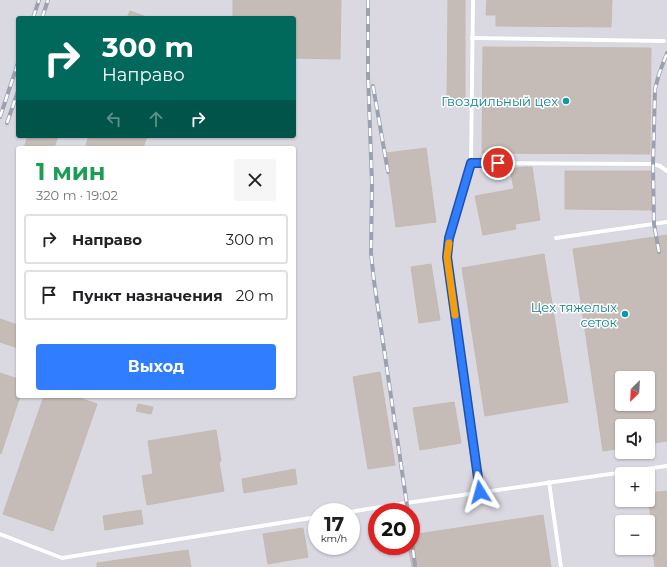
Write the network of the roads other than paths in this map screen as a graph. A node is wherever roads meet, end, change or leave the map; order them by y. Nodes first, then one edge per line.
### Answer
1 (473, 0) edge
2 (472, 38) junction
3 (664, 42) dead end
4 (471, 163) junction
5 (667, 171) edge
6 (667, 222) edge
7 (556, 238) dead end
8 (667, 466) edge
9 (549, 482) junction
10 (480, 492) junction
11 (360, 510) edge
12 (308, 518) edge
13 (0, 534) edge
14 (561, 567) edge

1 - 2 lane
2 - 3 lane
2 - 4 lane
4 - 5 lane
4 - 10 lane
6 - 7 lane
8 - 9 lane
9 - 10 lane
9 - 14 lane
10 - 11 lane
12 - 13 lane

